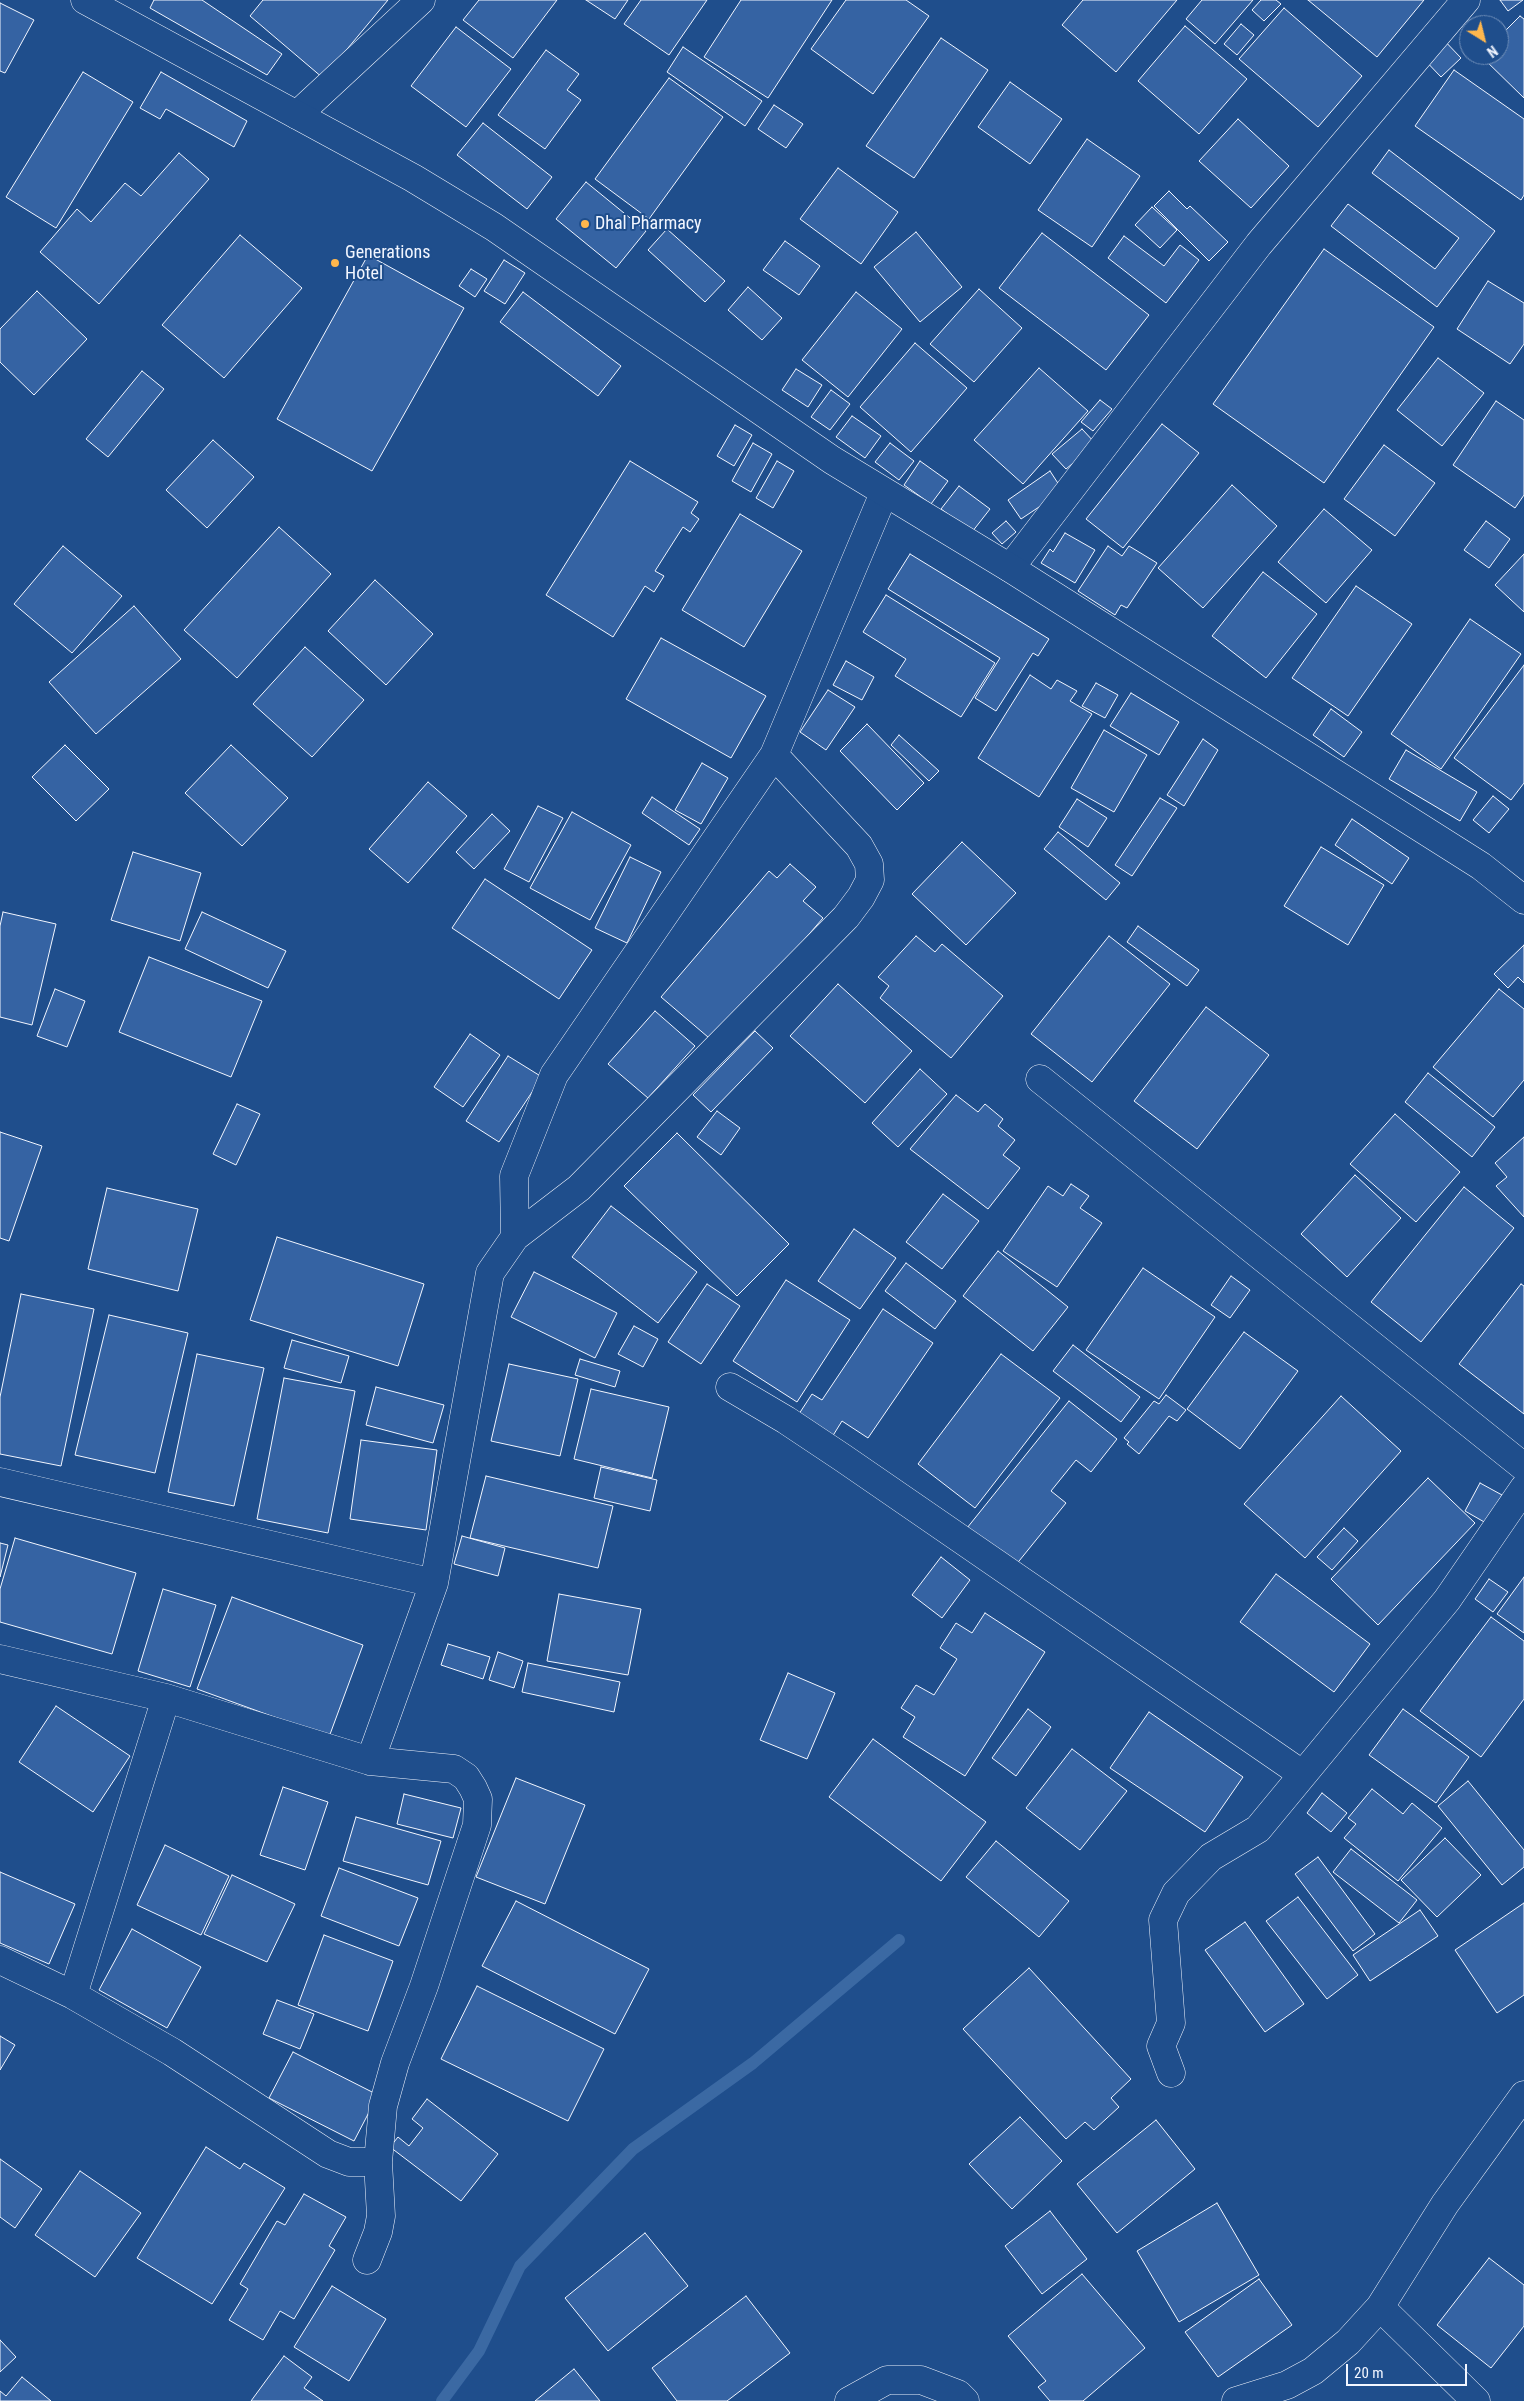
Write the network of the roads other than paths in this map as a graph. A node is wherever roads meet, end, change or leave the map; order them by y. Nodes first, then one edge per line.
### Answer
1 (85, 0) edge
2 (421, 0) edge
3 (1466, 0) edge
4 (297, 115) junction
5 (884, 493) junction
6 (1010, 568) junction
7 (774, 755) junction
8 (1524, 900) edge
9 (1040, 1079) dead end
10 (515, 1237) junction
11 (730, 1387) dead end
12 (1524, 1467) edge
13 (0, 1482) edge
14 (1524, 1488) edge
15 (434, 1584) junction
16 (0, 1660) edge
17 (166, 1698) junction
18 (370, 1761) junction
19 (1302, 1774) junction
20 (0, 1960) edge
21 (73, 1995) junction
22 (1171, 2073) dead end
23 (1524, 2094) edge
24 (378, 2162) junction
25 (367, 2260) dead end
26 (1380, 2307) junction
27 (849, 2401) edge
28 (965, 2401) edge
29 (1236, 2401) edge
30 (1476, 2401) edge

1 - 4 street
2 - 4 street
3 - 6 street
4 - 5 street
5 - 6 street
5 - 7 street
6 - 8 street
7 - 10 street
7 - 10 street
9 - 12 street
10 - 15 street
11 - 19 street
13 - 15 street
14 - 19 street
15 - 18 street
16 - 17 street
17 - 18 street
17 - 21 street
18 - 24 street
19 - 22 street
20 - 21 street
21 - 24 street
23 - 26 street
24 - 25 street
26 - 29 street
26 - 30 street
27 - 28 street

